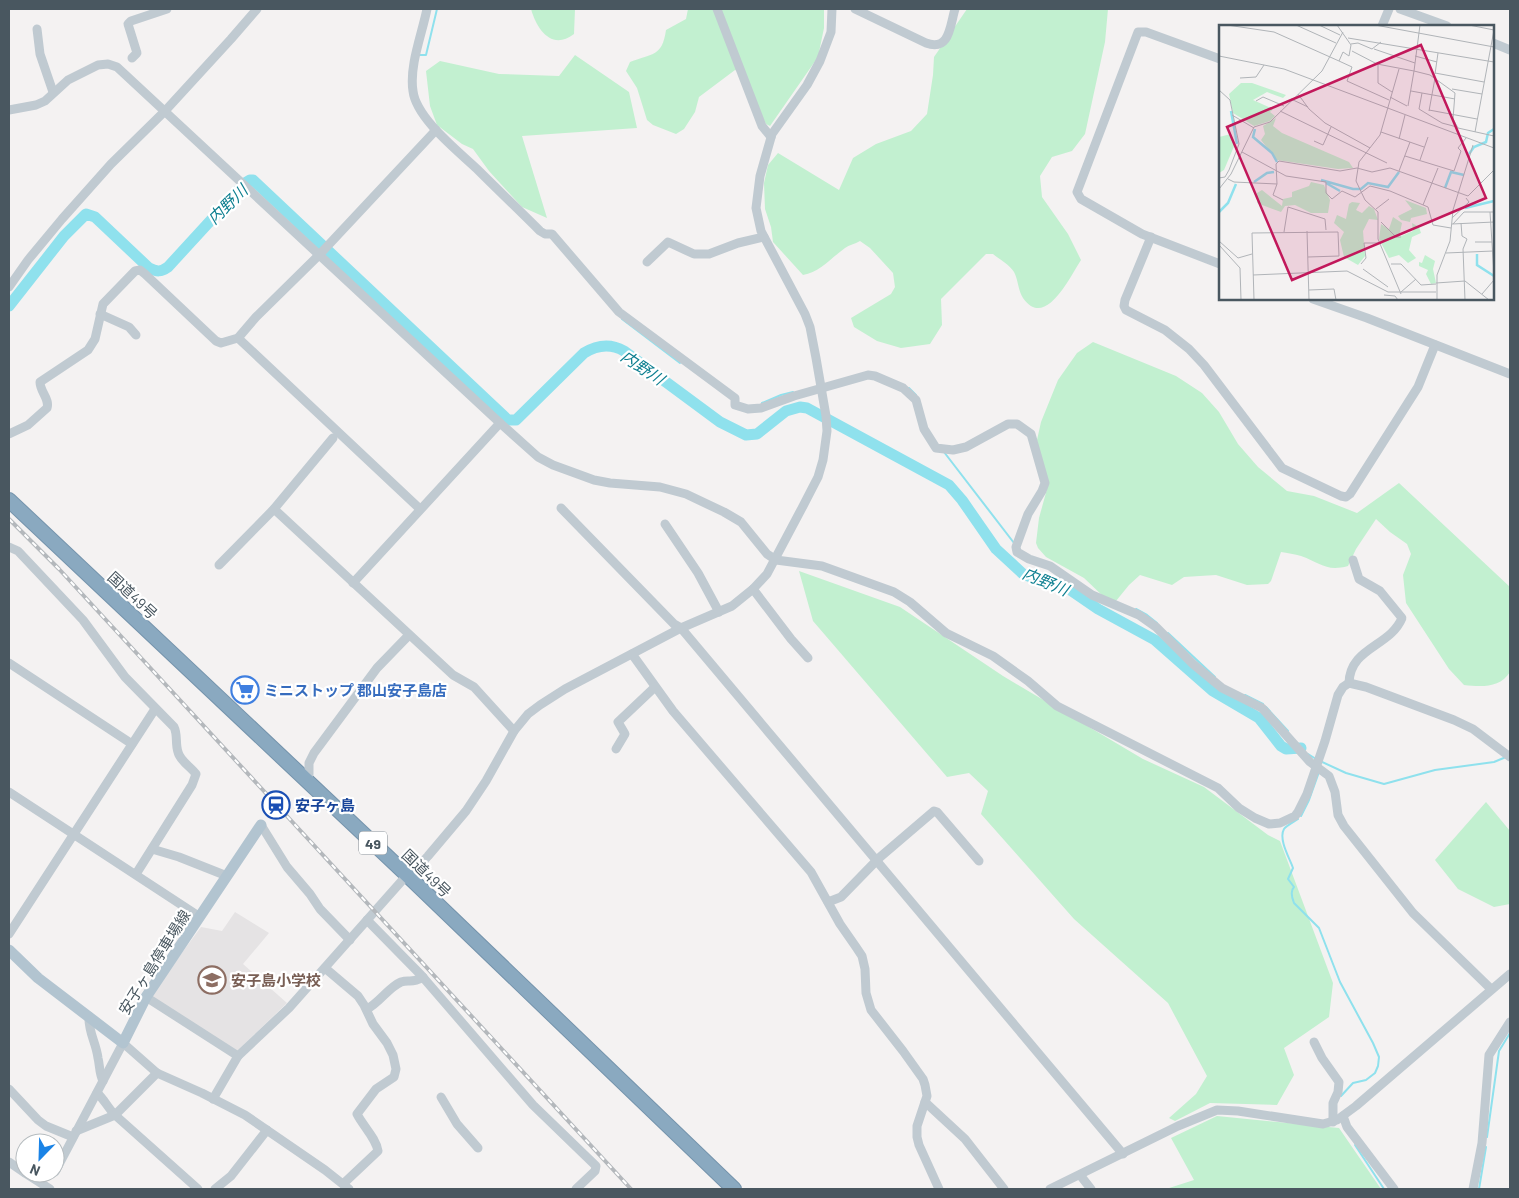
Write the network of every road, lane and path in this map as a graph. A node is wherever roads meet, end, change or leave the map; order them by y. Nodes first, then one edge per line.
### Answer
1 (167, 9) edge
2 (257, 9) edge
3 (428, 9) edge
4 (717, 9) edge
5 (832, 9) edge
6 (855, 9) edge
7 (955, 9) edge
8 (1389, 9) edge
9 (1400, 9) edge
10 (1382, 25) edge
11 (1444, 25) edge
12 (37, 29) dead end
13 (1494, 43) edge
14 (1510, 50) edge
15 (132, 58) dead end
16 (1219, 59) edge
17 (53, 92) junction
18 (9, 110) edge
19 (164, 112) junction
20 (436, 130) junction
21 (771, 137) junction
22 (764, 237) junction
23 (1151, 237) junction
24 (319, 255) junction
25 (647, 262) dead end
26 (1219, 264) edge
27 (9, 287) edge
28 (1317, 300) edge
29 (100, 314) junction
30 (136, 335) dead end
31 (238, 338) junction
32 (1435, 345) junction
33 (1510, 374) edge
34 (821, 389) junction
35 (500, 423) junction
36 (9, 434) edge
37 (332, 438) dead end
38 (9, 500) edge
39 (561, 508) dead end
40 (420, 509) junction
41 (274, 510) junction
42 (665, 524) dead end
43 (9, 547) edge
44 (776, 560) junction
45 (1352, 560) dead end
46 (219, 565) dead end
47 (353, 583) junction
48 (753, 589) junction
49 (719, 612) junction
50 (680, 628) junction
51 (409, 635) junction
52 (632, 654) junction
53 (808, 658) dead end
54 (9, 663) edge
55 (1349, 684) junction
56 (655, 687) junction
57 (155, 709) junction
58 (514, 731) junction
59 (132, 744) junction
60 (616, 749) dead end
61 (1510, 757) edge
62 (1316, 766) junction
63 (306, 780) junction
64 (9, 792) edge
65 (261, 824) joint
66 (74, 834) junction
67 (152, 849) junction
68 (979, 861) dead end
69 (877, 862) junction
70 (136, 874) junction
71 (407, 875) junction
72 (227, 876) junction
73 (828, 902) junction
74 (200, 917) junction
75 (367, 920) junction
76 (9, 934) edge
77 (350, 940) junction
78 (9, 950) edge
79 (325, 968) junction
80 (1510, 974) edge
81 (423, 977) junction
82 (1492, 989) junction
83 (146, 997) junction
84 (367, 1009) junction
85 (89, 1016) junction
86 (1510, 1022) edge
87 (1314, 1042) dead end
88 (123, 1043) junction
89 (238, 1056) junction
90 (157, 1073) junction
91 (103, 1081) junction
92 (9, 1089) edge
93 (97, 1093) junction
94 (441, 1097) dead end
95 (213, 1098) junction
96 (925, 1102) junction
97 (115, 1114) junction
98 (1343, 1116) junction
99 (1333, 1122) junction
100 (267, 1130) junction
101 (75, 1134) junction
102 (478, 1148) dead end
103 (65, 1154) edge
104 (1123, 1154) junction
105 (1080, 1175) junction
106 (346, 1187) edge
107 (198, 1189) edge
108 (215, 1189) edge
109 (576, 1189) edge
110 (734, 1189) edge
111 (939, 1189) edge
112 (1004, 1189) edge
113 (1050, 1189) edge
114 (1091, 1189) edge
115 (1394, 1189) edge
116 (1473, 1189) edge

1 - 15 street
2 - 19 street
3 - 20 street
4 - 21 street
5 - 21 street
6 - 7 street
8 - 10 street
9 - 11 street
12 - 17 street
13 - 14 street
16 - 23 street
17 - 18 street
17 - 19 street
19 - 24 street
19 - 27 street
20 - 24 street
20 - 34 street
21 - 22 street
22 - 25 street
22 - 34 street
23 - 26 street
23 - 32 street
24 - 31 street
24 - 35 street
28 - 32 street
29 - 30 street
29 - 31 street
29 - 36 street
31 - 40 street
32 - 33 street
34 - 44 street
34 - 62 street
35 - 40 street
35 - 44 street
37 - 41 street
38 - 63 highway, 国道49号 / 49
39 - 50 street
40 - 47 street
41 - 46 street
41 - 47 street
42 - 49 street
43 - 57 street
44 - 48 street
44 - 62 street
45 - 55 street
47 - 51 street
48 - 49 street
48 - 53 street
49 - 50 street
50 - 52 street
50 - 69 street
51 - 58 street
51 - 63 street
52 - 56 street
52 - 58 street
54 - 59 street
55 - 61 street
55 - 62 street
56 - 60 street
56 - 73 street
57 - 59 street
57 - 67 street
58 - 71 street
59 - 66 street
62 - 82 street
63 - 71 highway, 国道49号 / 49
64 - 66 street
65 - 72 main road, 安子ヶ島停車場線
65 - 77 street
66 - 70 street
66 - 76 street
67 - 70 street
67 - 72 street
68 - 69 street
69 - 73 street
69 - 104 street
70 - 74 street
71 - 75 street
71 - 110 highway, 国道49号 / 49
72 - 74 main road, 安子ヶ島停車場線
73 - 96 street
74 - 83 main road, 安子ヶ島停車場線
75 - 77 street
75 - 81 street
77 - 79 street
78 - 85 main road, 安子ヶ島停車場線
79 - 84 street
79 - 89 street
80 - 82 street
81 - 84 street
81 - 109 street
82 - 98 street
83 - 88 main road, 安子ヶ島停車場線
83 - 89 street
84 - 106 street
85 - 88 main road, 安子ヶ島停車場線
85 - 91 street
86 - 116 street
87 - 99 street
88 - 90 street
88 - 91 street
89 - 95 street
90 - 95 street
90 - 97 street
91 - 93 street
92 - 101 street
93 - 97 street
93 - 101 street
94 - 102 street
95 - 100 street
96 - 111 street
96 - 112 street
97 - 101 street
97 - 107 street
98 - 99 street
98 - 115 street
99 - 104 street
100 - 106 street
100 - 108 street
101 - 103 street
104 - 105 street
105 - 113 street
105 - 114 street

